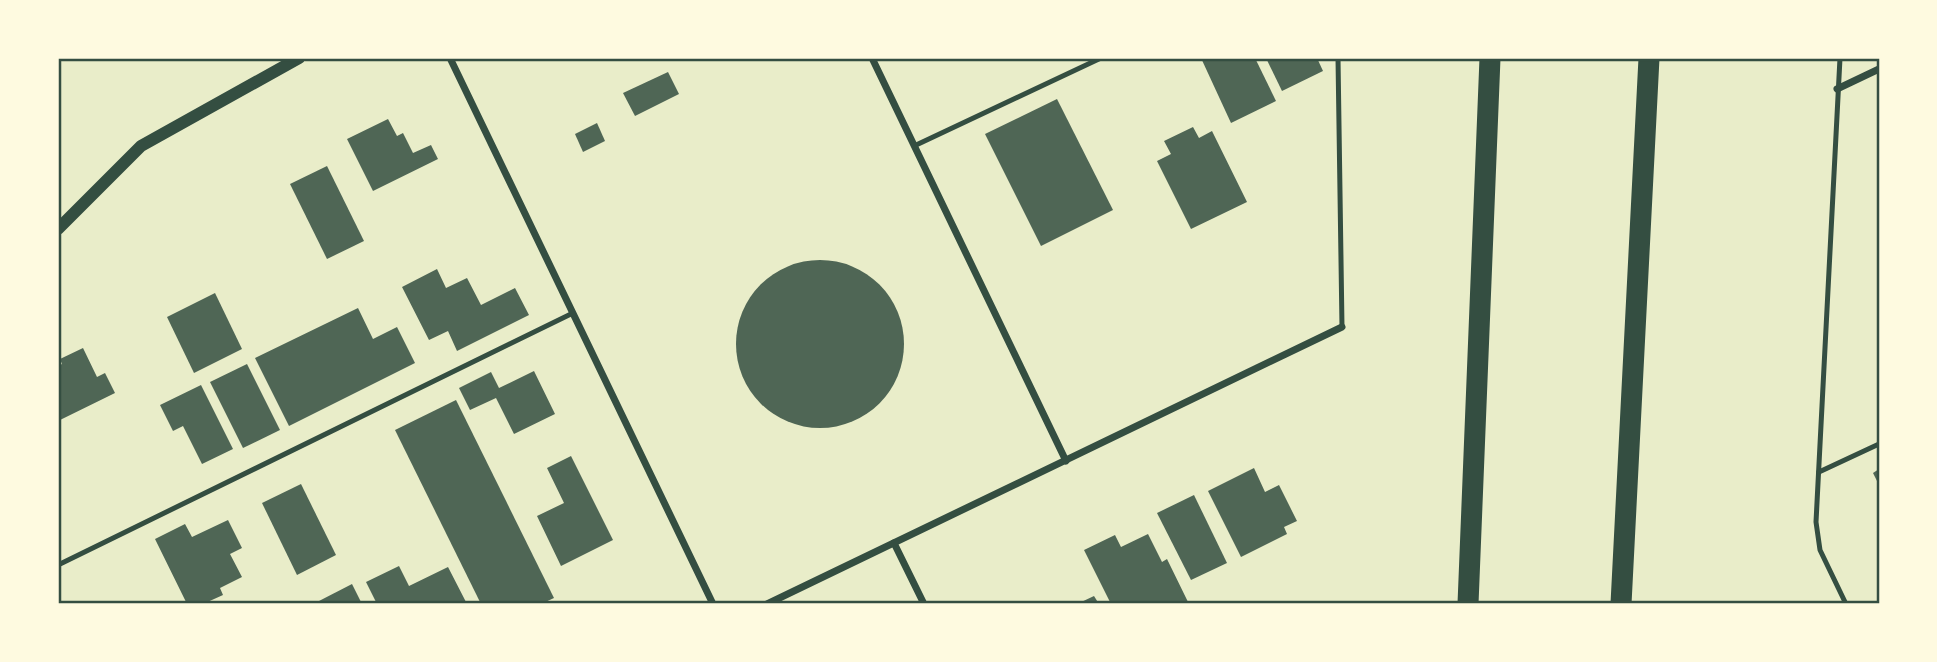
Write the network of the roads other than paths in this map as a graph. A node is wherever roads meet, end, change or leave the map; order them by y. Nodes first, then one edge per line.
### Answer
1 (299, 58) edge
2 (450, 58) edge
3 (872, 58) edge
4 (1101, 58) edge
5 (1338, 58) edge
6 (1490, 58) edge
7 (1649, 58) edge
8 (1840, 58) edge
9 (1879, 69) edge
10 (1837, 89) junction
11 (915, 146) junction
12 (58, 229) edge
13 (573, 313) junction
14 (1342, 327) joint
15 (1879, 444) edge
16 (1066, 461) junction
17 (1819, 472) junction
18 (894, 543) junction
19 (58, 565) edge
20 (1468, 600) edge
21 (713, 604) edge
22 (766, 604) edge
23 (924, 604) edge
24 (1621, 604) edge
25 (1846, 604) edge

1 - 12 street
2 - 13 street
3 - 11 street
4 - 11 lane
5 - 14 lane
6 - 20 highway
7 - 24 highway
8 - 10 lane
9 - 10 street
10 - 17 lane
11 - 16 street
13 - 19 lane
13 - 21 street
14 - 16 street
15 - 17 lane
16 - 18 street
17 - 25 lane
18 - 22 street
18 - 23 street

